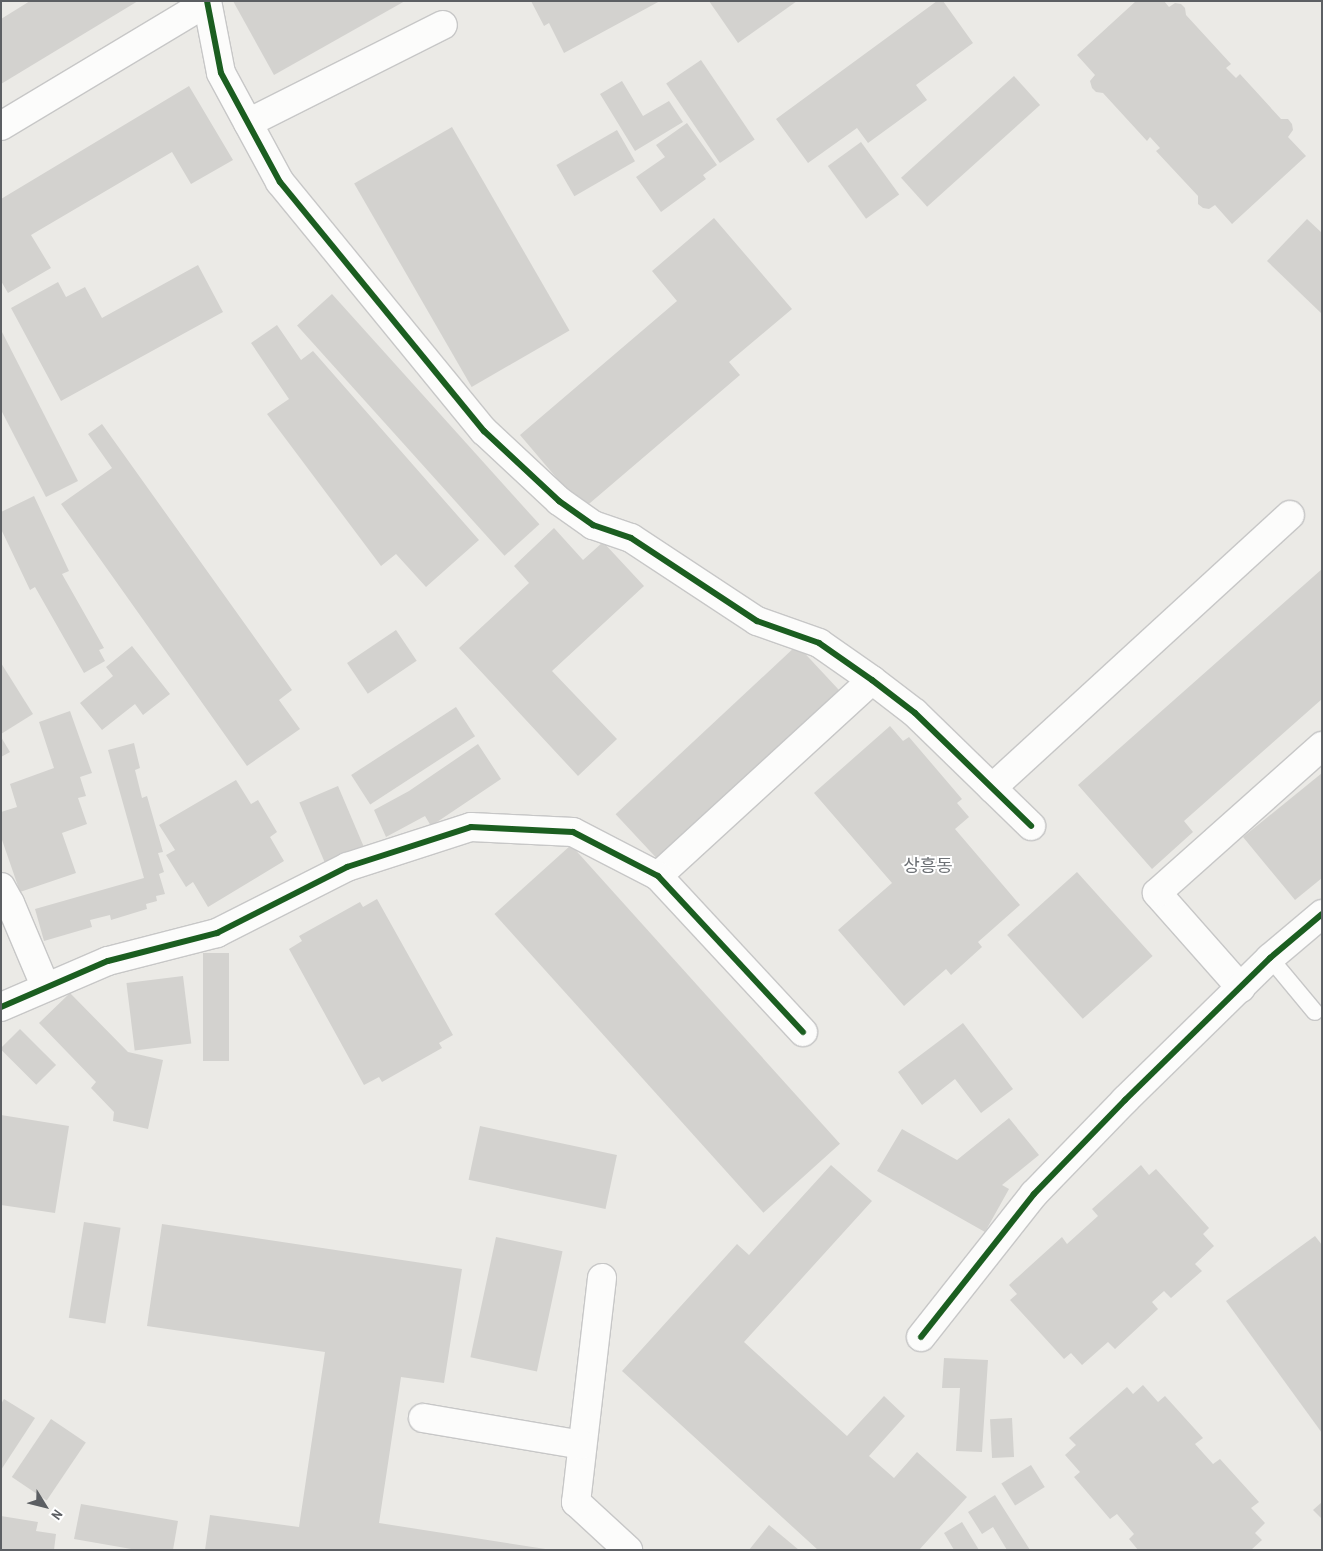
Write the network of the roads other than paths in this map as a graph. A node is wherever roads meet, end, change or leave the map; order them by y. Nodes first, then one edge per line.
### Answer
1 (207, 2) edge
2 (443, 25) dead end
3 (248, 123) junction
4 (1, 126) edge
5 (1290, 514) dead end
6 (872, 680) junction
7 (1322, 746) edge
8 (992, 788) junction
9 (1030, 826) dead end
10 (658, 876) junction
11 (1, 887) edge
12 (1322, 914) edge
13 (1270, 958) junction
14 (45, 986) junction
15 (1241, 988) junction
16 (1, 1007) edge
17 (1315, 1012) dead end
18 (803, 1032) dead end
19 (602, 1278) dead end
20 (922, 1337) dead end
21 (422, 1418) dead end
22 (582, 1444) junction
23 (628, 1550) edge

1 - 3 street
1 - 4 street
2 - 3 street
3 - 6 street
5 - 8 street
6 - 8 street
6 - 10 street
7 - 15 street
8 - 9 street
10 - 14 street
10 - 18 street
11 - 14 street
12 - 13 street
13 - 15 street
13 - 17 lane
14 - 16 street
15 - 20 street
19 - 22 street
21 - 22 street
22 - 23 street

